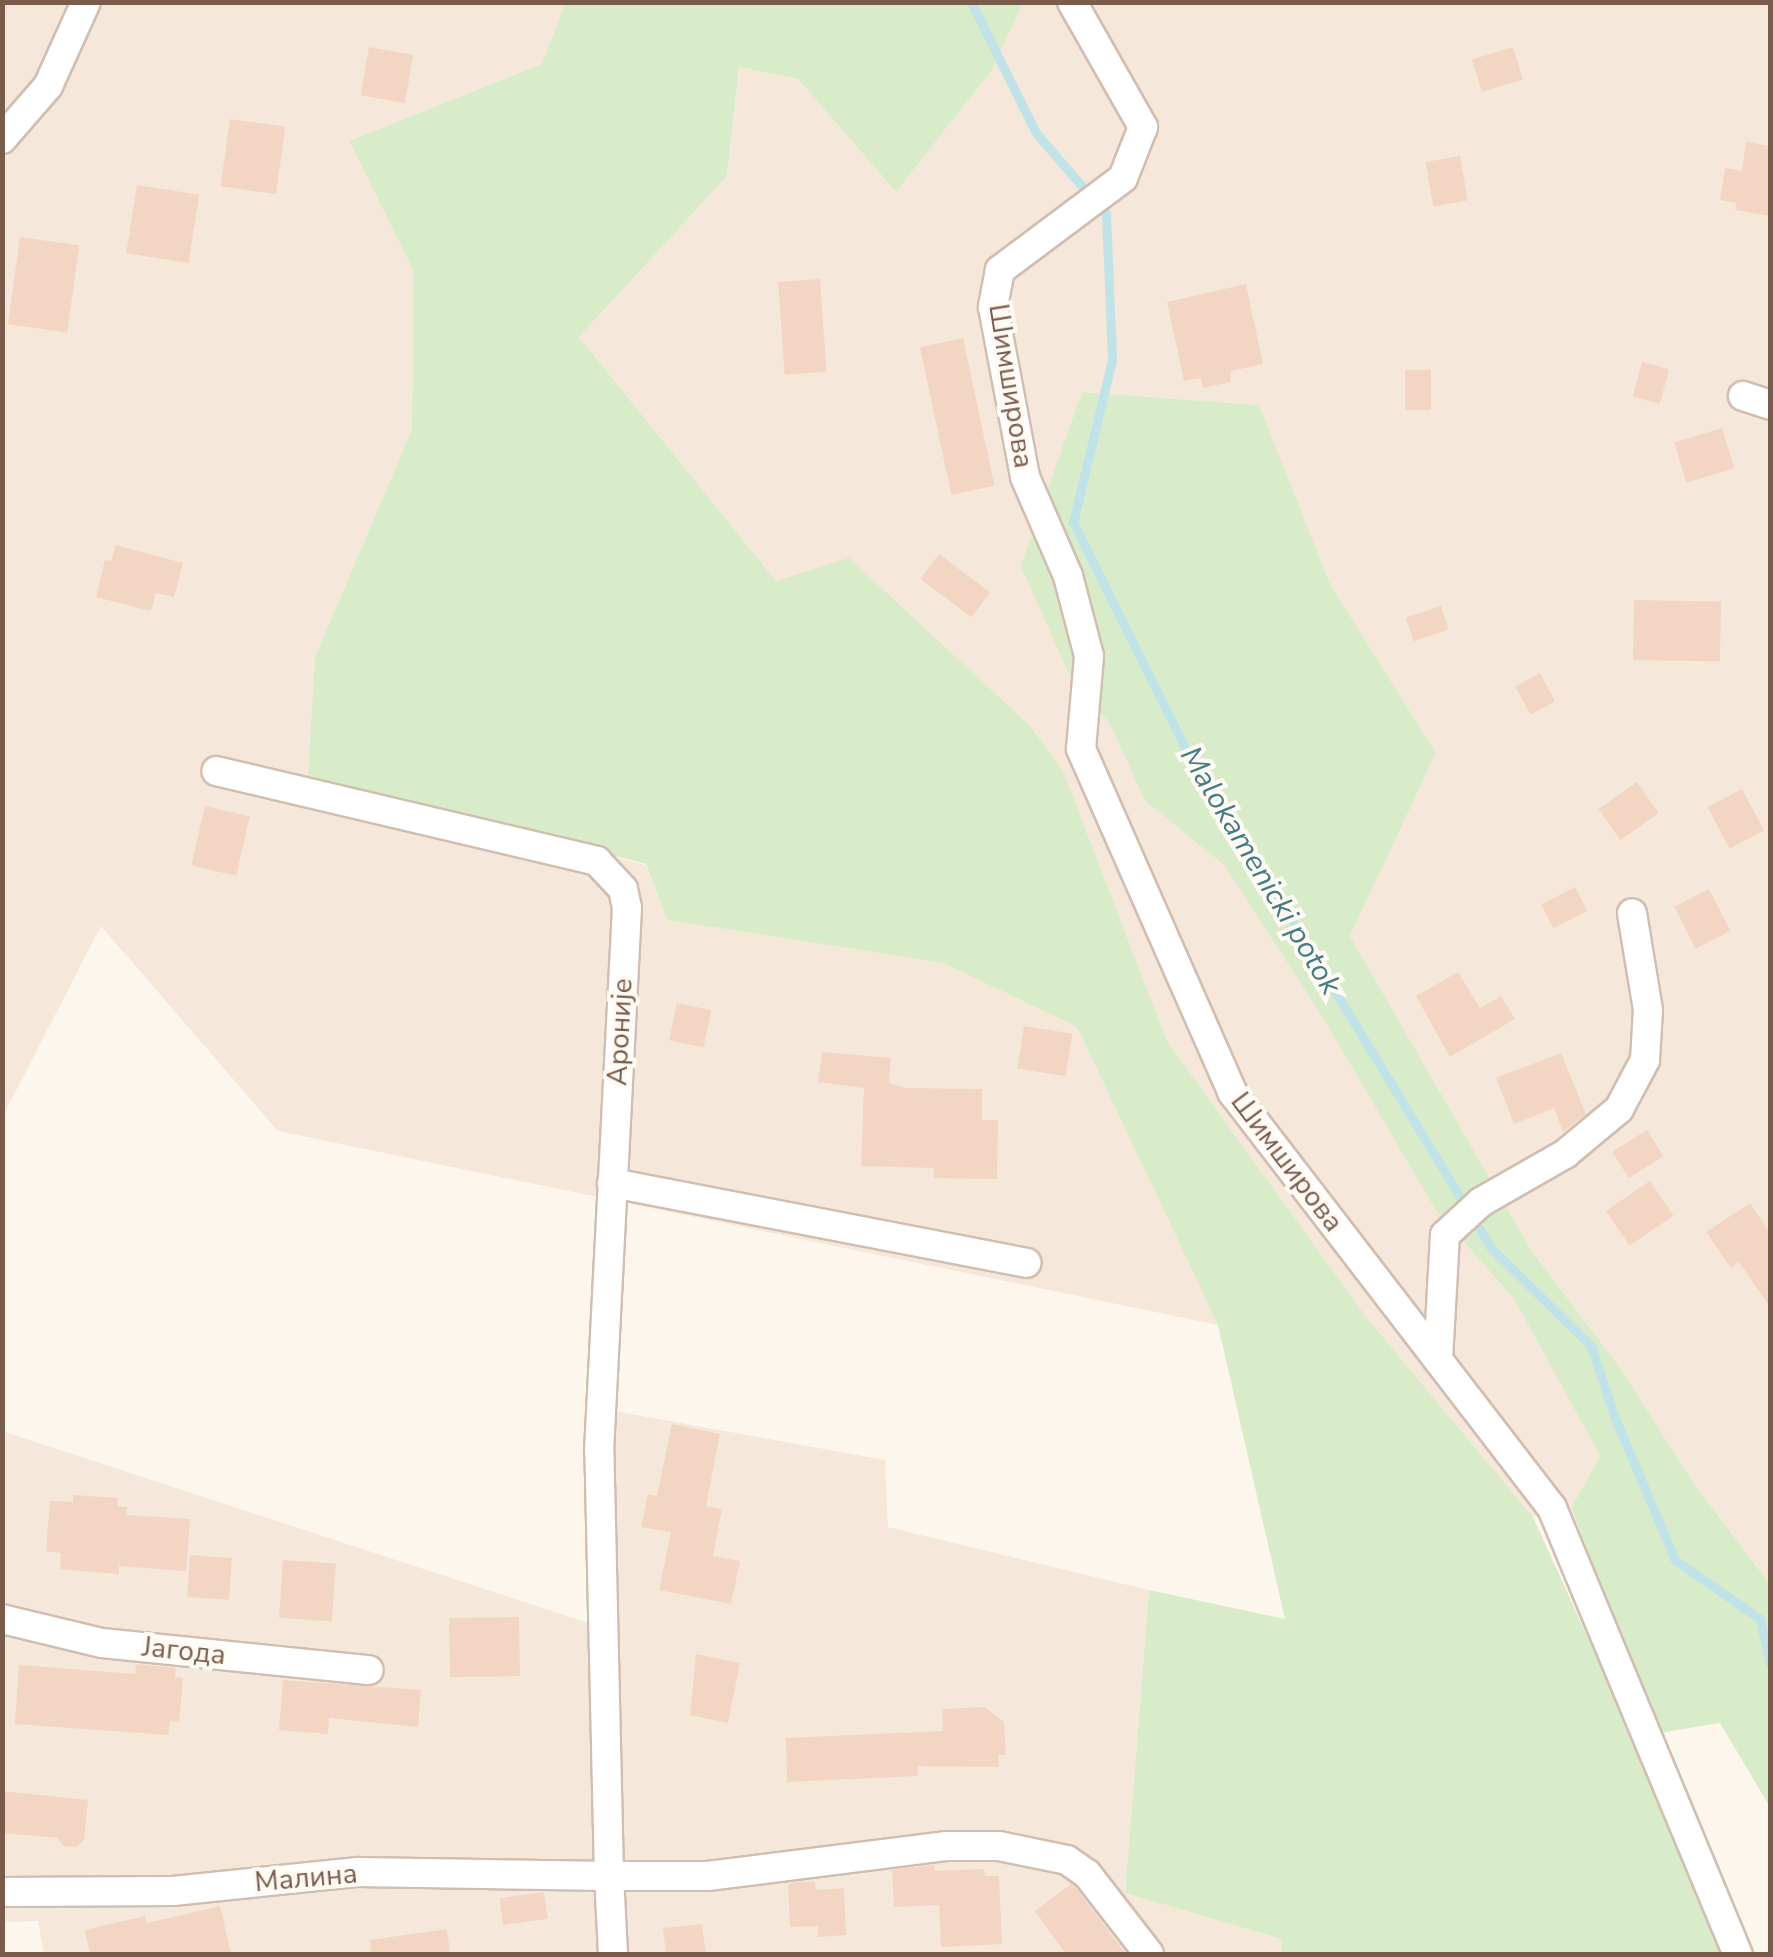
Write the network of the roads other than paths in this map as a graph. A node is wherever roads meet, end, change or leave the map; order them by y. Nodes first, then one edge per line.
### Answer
1 (86, 2) edge
2 (1072, 2) edge
3 (2, 139) edge
4 (1744, 396) dead end
5 (1770, 405) edge
6 (216, 771) dead end
7 (1632, 912) dead end
8 (612, 1184) junction
9 (1026, 1262) dead end
10 (1438, 1360) junction
11 (2, 1618) edge
12 (369, 1670) dead end
13 (610, 1876) junction
14 (2, 1892) edge
15 (614, 1954) edge
16 (1149, 1954) edge
17 (1738, 1954) edge

1 - 3 street
2 - 10 street, Шимширова
4 - 5 street
6 - 8 street, Ароније
7 - 10 street
8 - 9 street
8 - 13 street, Ароније
10 - 17 street, Шимширова
11 - 12 street, Јагода
13 - 14 street, Малина
13 - 15 street
13 - 16 street, Малина

